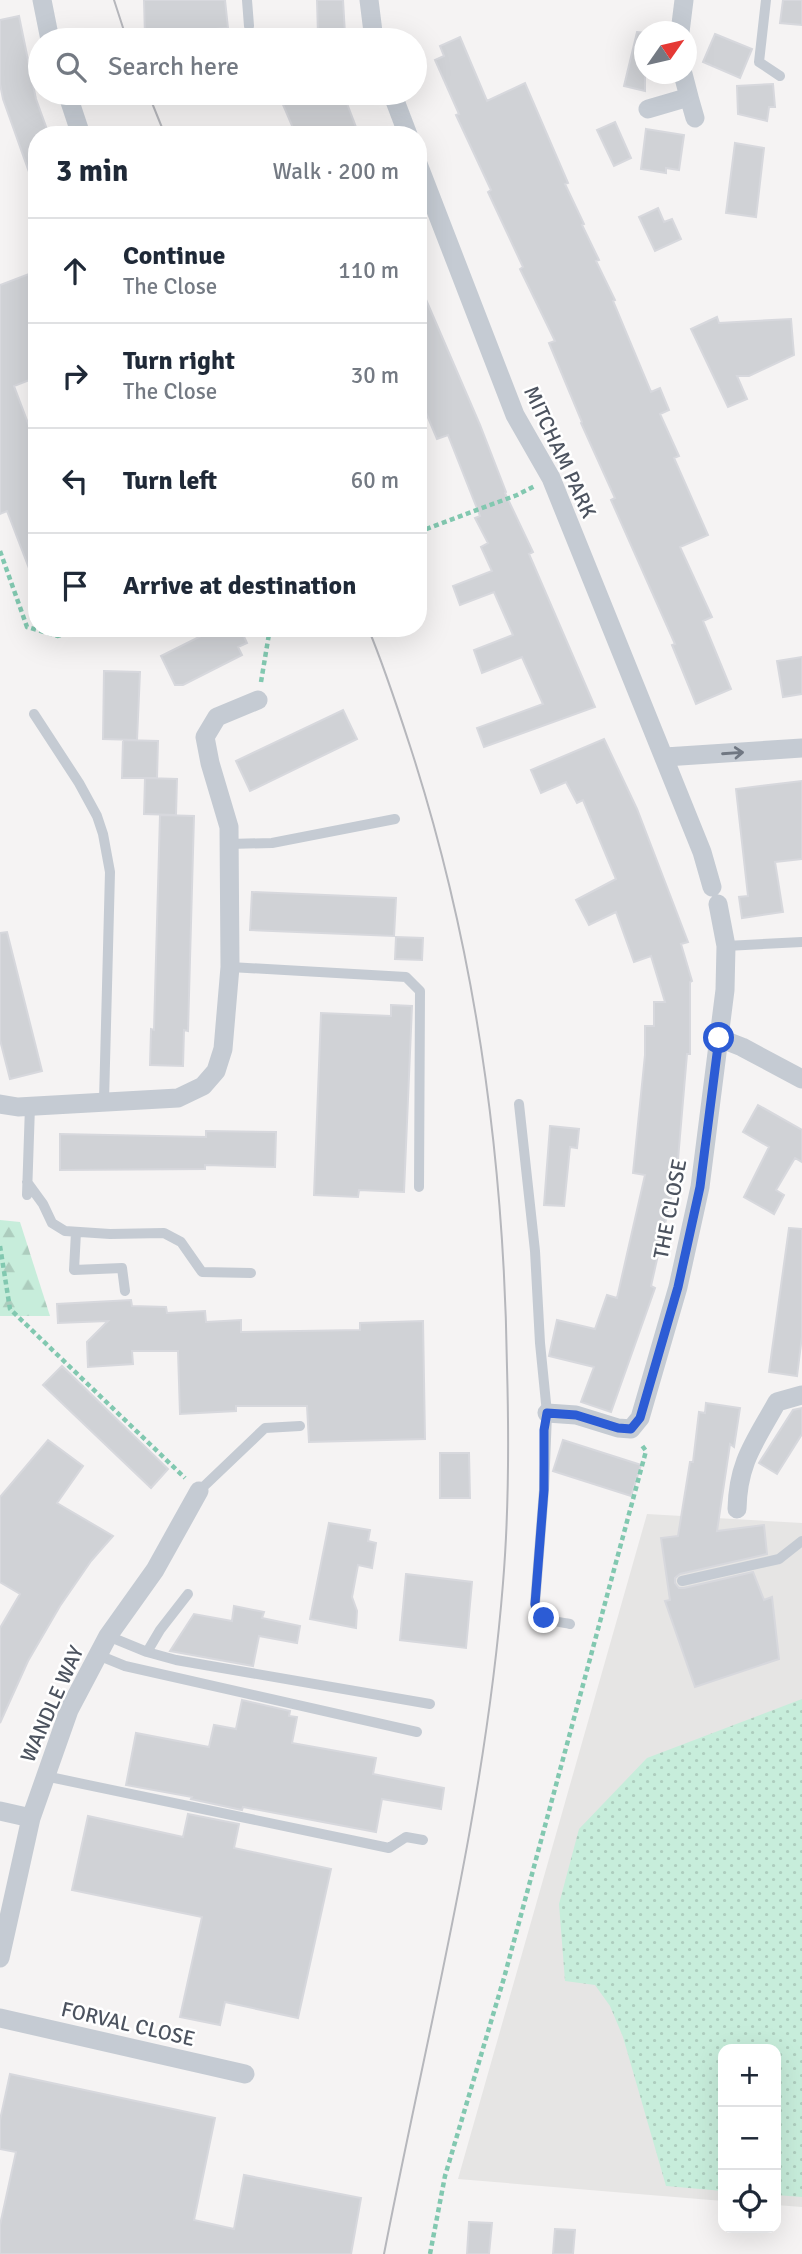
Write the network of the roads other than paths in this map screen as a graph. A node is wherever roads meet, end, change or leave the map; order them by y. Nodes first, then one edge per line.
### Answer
1 (41, 0) edge
2 (247, 0) edge
3 (369, 0) edge
4 (684, 0) edge
5 (766, 0) edge
6 (681, 21) edge
7 (248, 26) dead end
8 (47, 28) edge
9 (372, 28) edge
10 (780, 76) dead end
11 (686, 84) edge
12 (689, 97) junction
13 (70, 105) edge
14 (397, 105) edge
15 (648, 109) dead end
16 (695, 118) dead end
17 (77, 126) edge
18 (405, 126) edge
19 (427, 188) edge
20 (258, 700) road end
21 (34, 714) dead end
22 (802, 748) edge
23 (665, 757) junction
24 (395, 819) dead end
25 (229, 844) junction
26 (715, 895) joint
27 (802, 942) edge
28 (726, 946) junction
29 (230, 967) junction
30 (719, 1038) junction
31 (802, 1079) edge
32 (104, 1101) junction
33 (0, 1104) edge
34 (519, 1104) dead end
35 (30, 1106) junction
36 (27, 1182) junction
37 (419, 1187) dead end
38 (27, 1195) dead end
39 (76, 1232) junction
40 (251, 1273) dead end
41 (125, 1291) dead end
42 (802, 1395) edge
43 (547, 1413) junction
44 (300, 1426) dead end
45 (199, 1491) joint
46 (737, 1509) dead end
47 (802, 1541) edge
48 (682, 1581) dead end
49 (188, 1594) dead end
50 (570, 1624) dead end
51 (108, 1636) junction
52 (147, 1652) junction
53 (98, 1655) junction
54 (430, 1704) dead end
55 (418, 1732) dead end
56 (45, 1776) junction
57 (0, 1811) edge
58 (31, 1818) junction
59 (423, 1839) dead end
60 (0, 1958) edge
61 (0, 2018) edge
62 (245, 2074) dead end

1 - 8 street
2 - 7 lane
3 - 9 street
4 - 6 street
5 - 10 lane
11 - 12 street
12 - 15 street
12 - 16 street
13 - 17 street
14 - 18 street
19 - 23 street, MITCHAM PARK
20 - 25 street
21 - 32 lane
23 -> 22 street
23 - 26 street, MITCHAM PARK
24 - 25 lane
25 - 29 street
26 - 28 street, THE CLOSE
27 - 28 lane
28 - 30 street, THE CLOSE
29 - 32 street
29 - 37 lane
30 - 31 street
30 - 43 street, THE CLOSE
32 - 35 street
33 - 35 street
34 - 43 lane
35 - 36 lane
36 - 38 lane
36 - 39 lane
39 - 40 lane
39 - 41 lane
42 - 46 street
43 - 50 lane
44 - 45 lane
45 - 51 street, WANDLE WAY
47 - 48 lane
49 - 52 lane
51 - 52 lane
51 - 53 street, WANDLE WAY
52 - 54 lane
53 - 55 lane
53 - 56 street, WANDLE WAY
56 - 58 street, WANDLE WAY
56 - 59 lane
57 - 58 street
58 - 60 street, WANDLE WAY
61 - 62 street, FORVAL CLOSE

